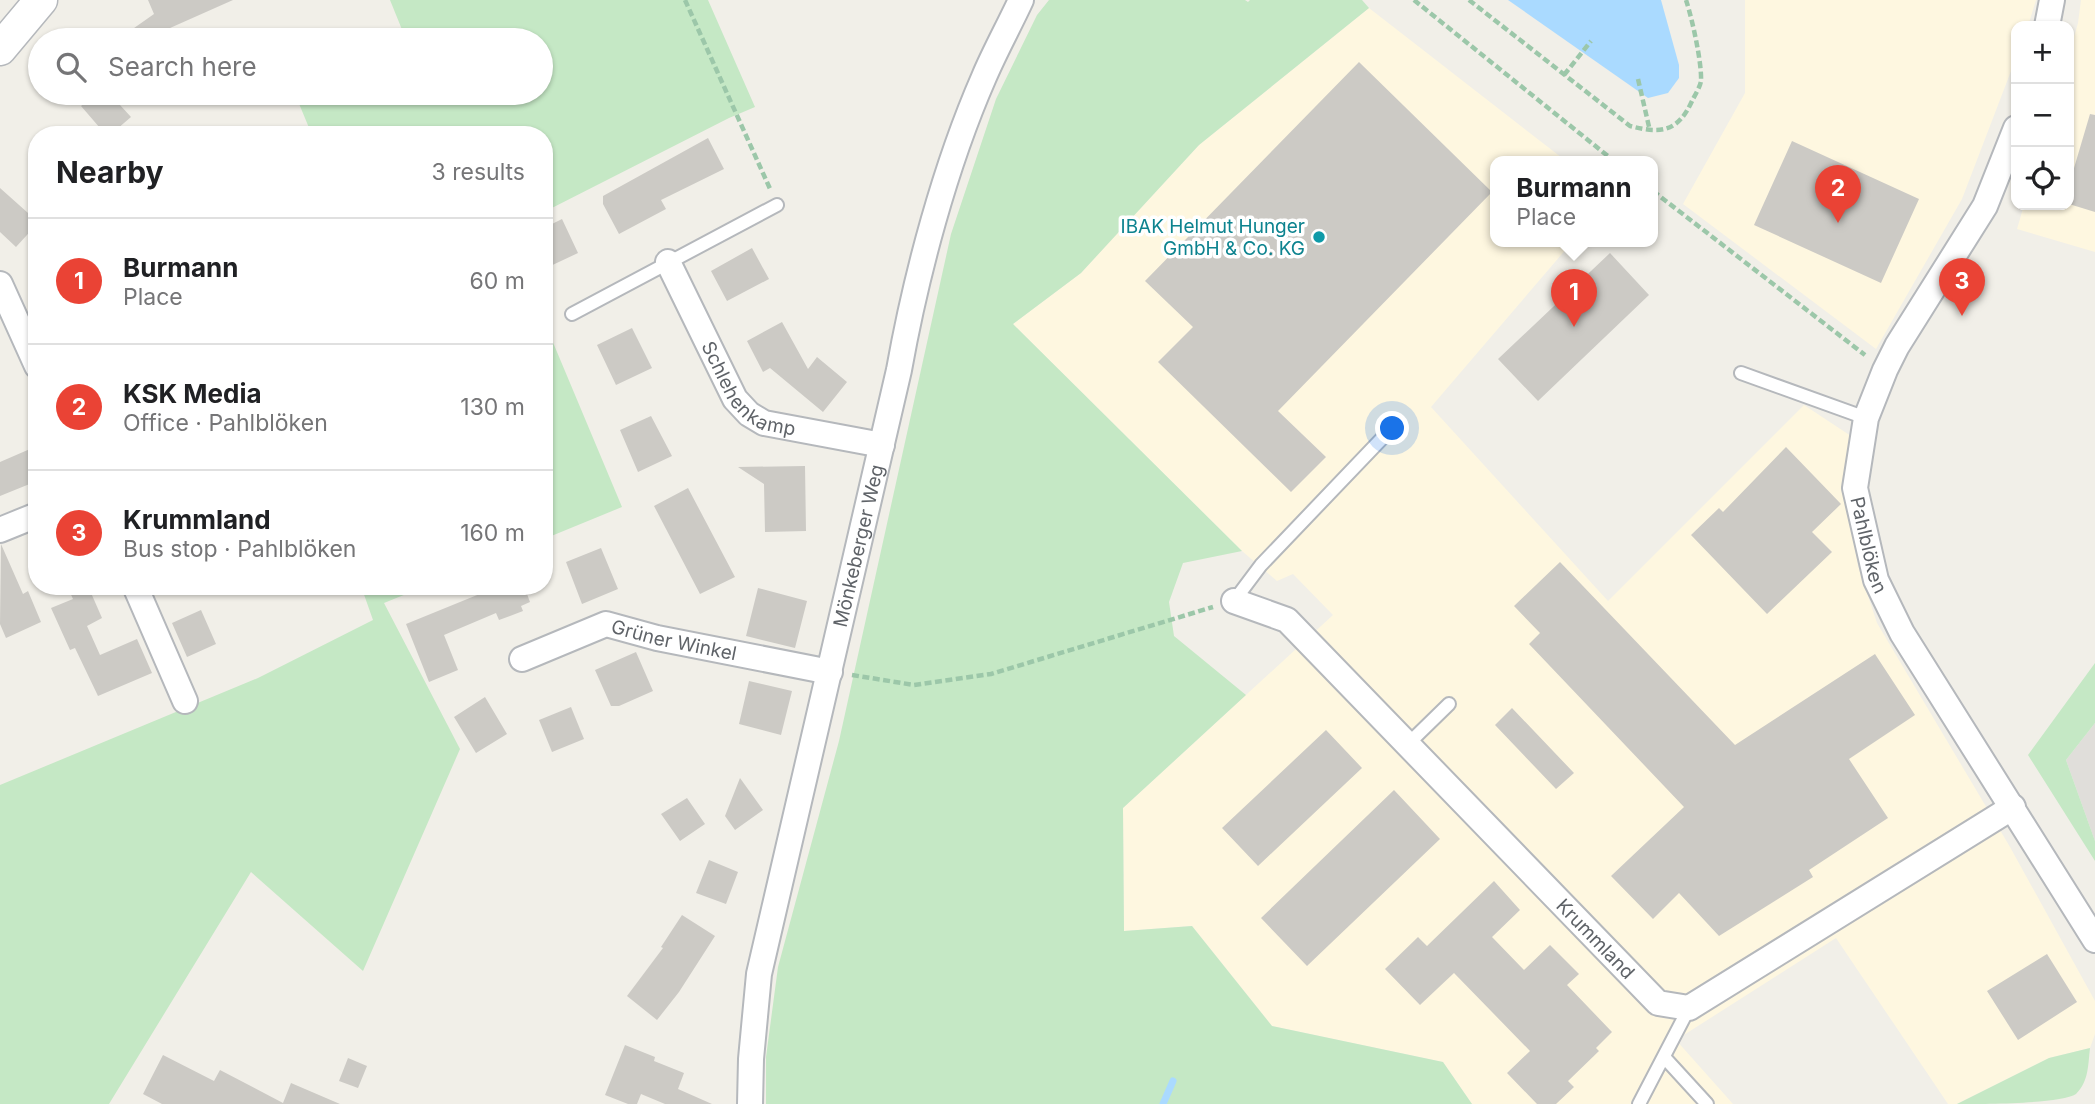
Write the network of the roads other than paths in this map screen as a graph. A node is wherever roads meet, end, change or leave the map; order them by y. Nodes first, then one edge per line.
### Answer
1 (41, 0) edge
2 (1021, 0) edge
3 (2052, 0) edge
4 (2048, 21) edge
5 (0, 49) edge
6 (2011, 140) edge
7 (777, 205) road end
8 (668, 262) junction
9 (0, 284) edge
10 (572, 314) dead end
11 (28, 346) edge
12 (1741, 373) dead end
13 (1866, 418) junction
14 (1391, 429) dead end
15 (882, 445) junction
16 (28, 519) edge
17 (0, 530) edge
18 (139, 595) edge
19 (1234, 601) joint
20 (522, 659) dead end
21 (830, 672) junction
22 (185, 701) dead end
23 (1449, 704) dead end
24 (1408, 744) junction
25 (2013, 807) junction
26 (2095, 940) edge
27 (1689, 1007) junction
28 (1664, 1057) junction
29 (750, 1104) edge
30 (1639, 1104) edge
31 (1707, 1104) edge

1 - 5 street
2 - 15 street, Mönkeberger Weg
3 - 4 street
6 - 13 street, Pahlblöken
7 - 8 lane
8 - 10 lane
8 - 15 street, Schlehenkamp
9 - 11 street
12 - 13 lane
13 - 25 street, Pahlblöken
14 - 19 lane
15 - 21 street, Mönkeberger Weg
16 - 17 street
18 - 22 street
19 - 24 street, Krummland
20 - 21 street, Grüner Winkel
21 - 29 street, Mönkeberger Weg
23 - 24 lane
24 - 27 street, Krummland
25 - 26 street, Pahlblöken
25 - 27 street
27 - 28 lane
28 - 30 lane
28 - 31 lane

